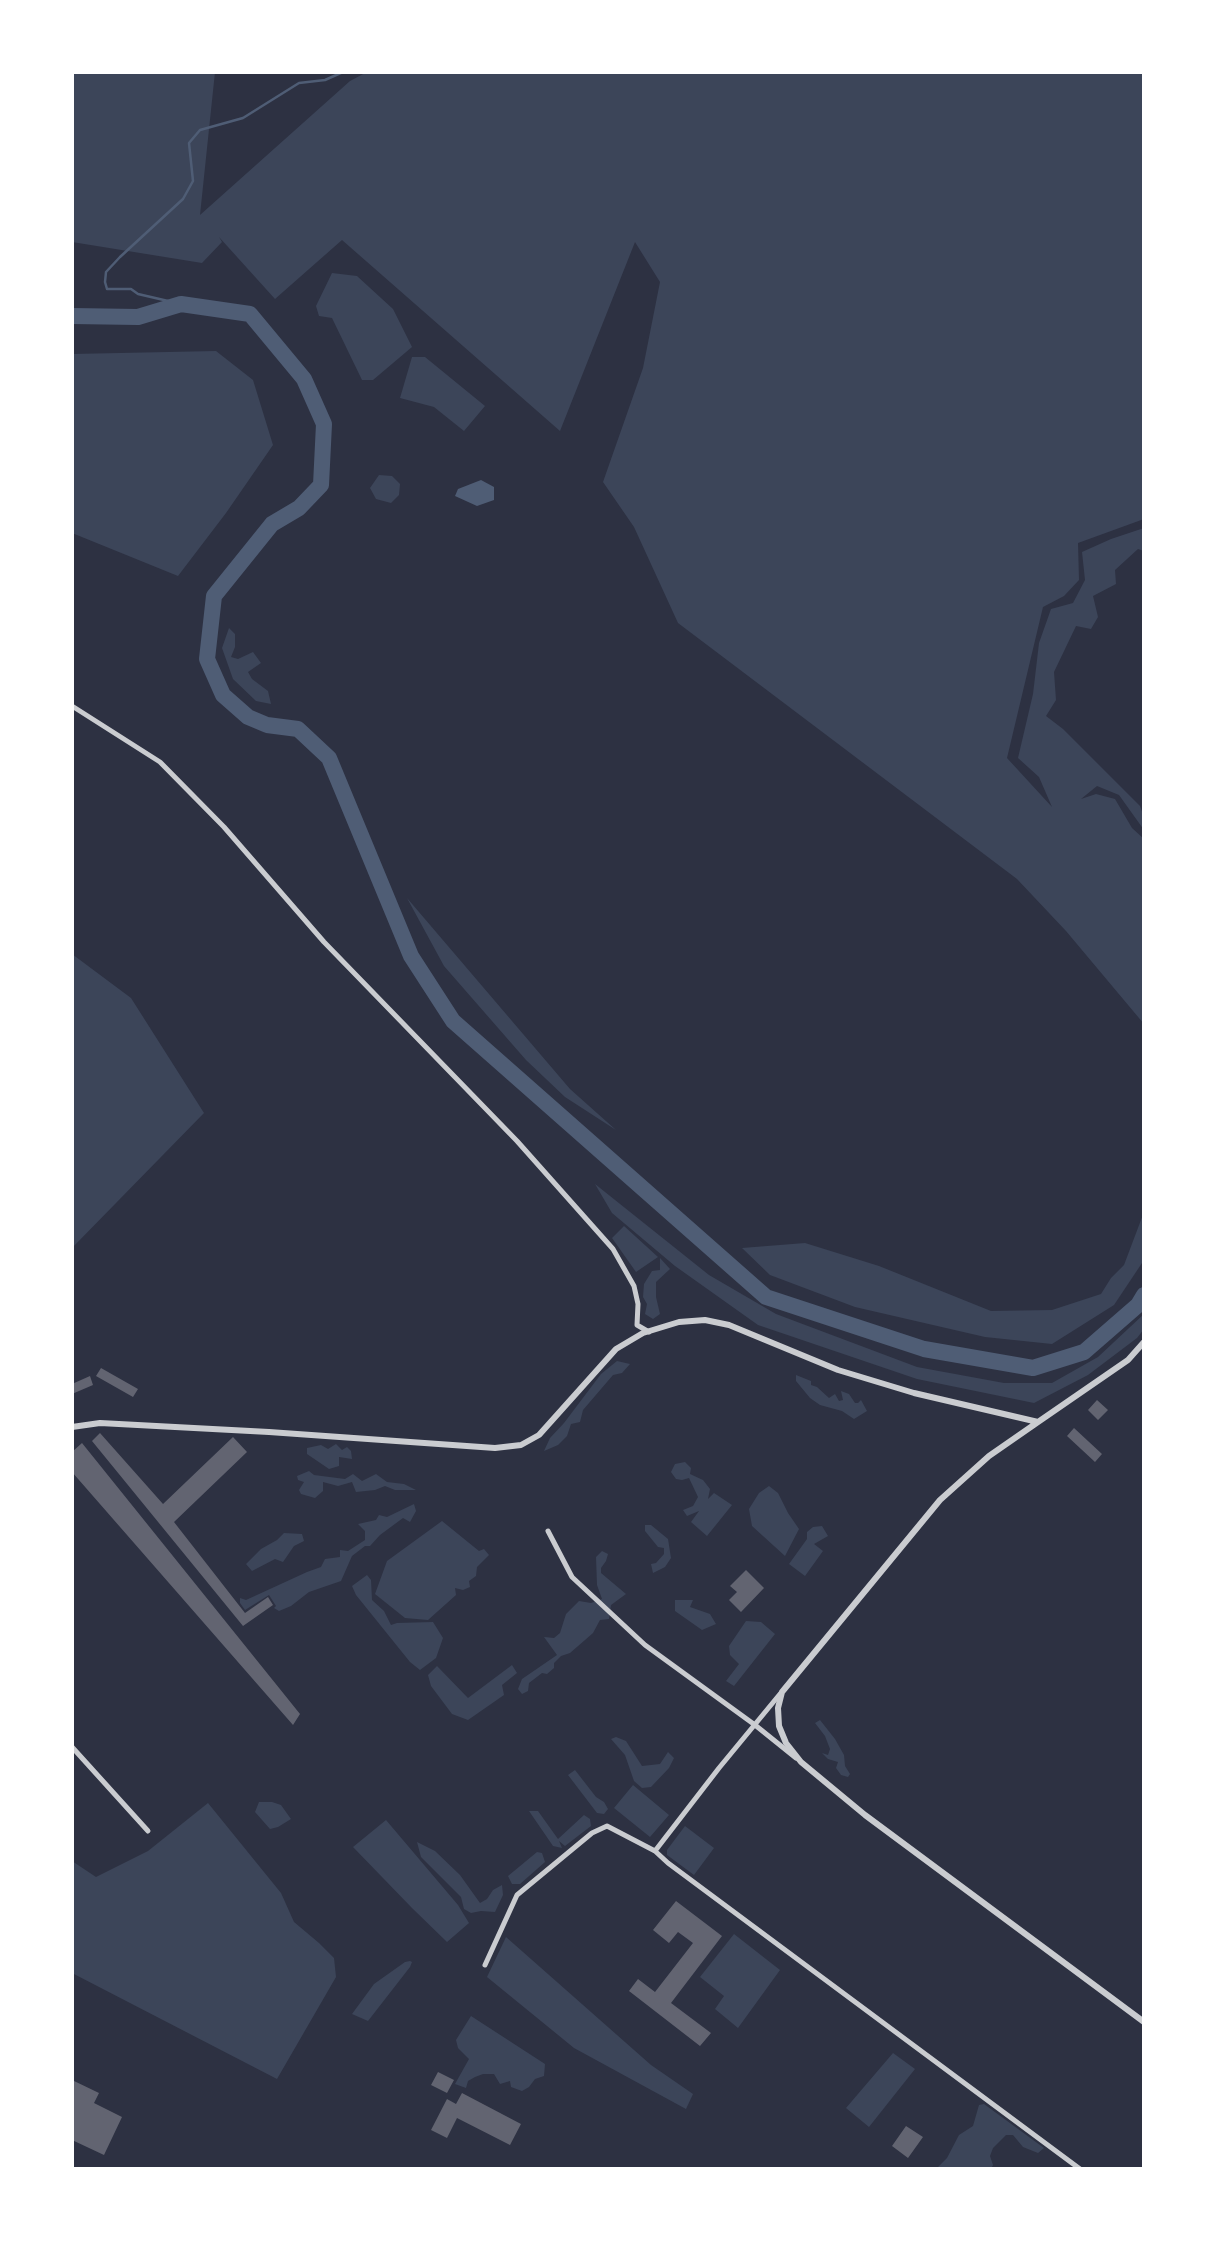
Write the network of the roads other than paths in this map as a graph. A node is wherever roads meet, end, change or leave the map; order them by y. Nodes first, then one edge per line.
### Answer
1 (72, 706) edge
2 (649, 1332) junction
3 (1144, 1342) edge
4 (1038, 1422) junction
5 (72, 1427) edge
6 (548, 1531) dead end
7 (782, 1692) junction
8 (755, 1725) junction
9 (72, 1747) edge
10 (801, 1762) junction
11 (148, 1831) dead end
12 (655, 1850) junction
13 (485, 1965) dead end
14 (1144, 2022) edge
15 (1080, 2169) edge

1 - 2 street
2 - 4 street
2 - 5 street
3 - 4 street
4 - 7 street
6 - 8 street
7 - 8 street
7 - 10 street
8 - 10 street
8 - 12 street
9 - 11 street
10 - 14 street
12 - 13 street
12 - 15 street

